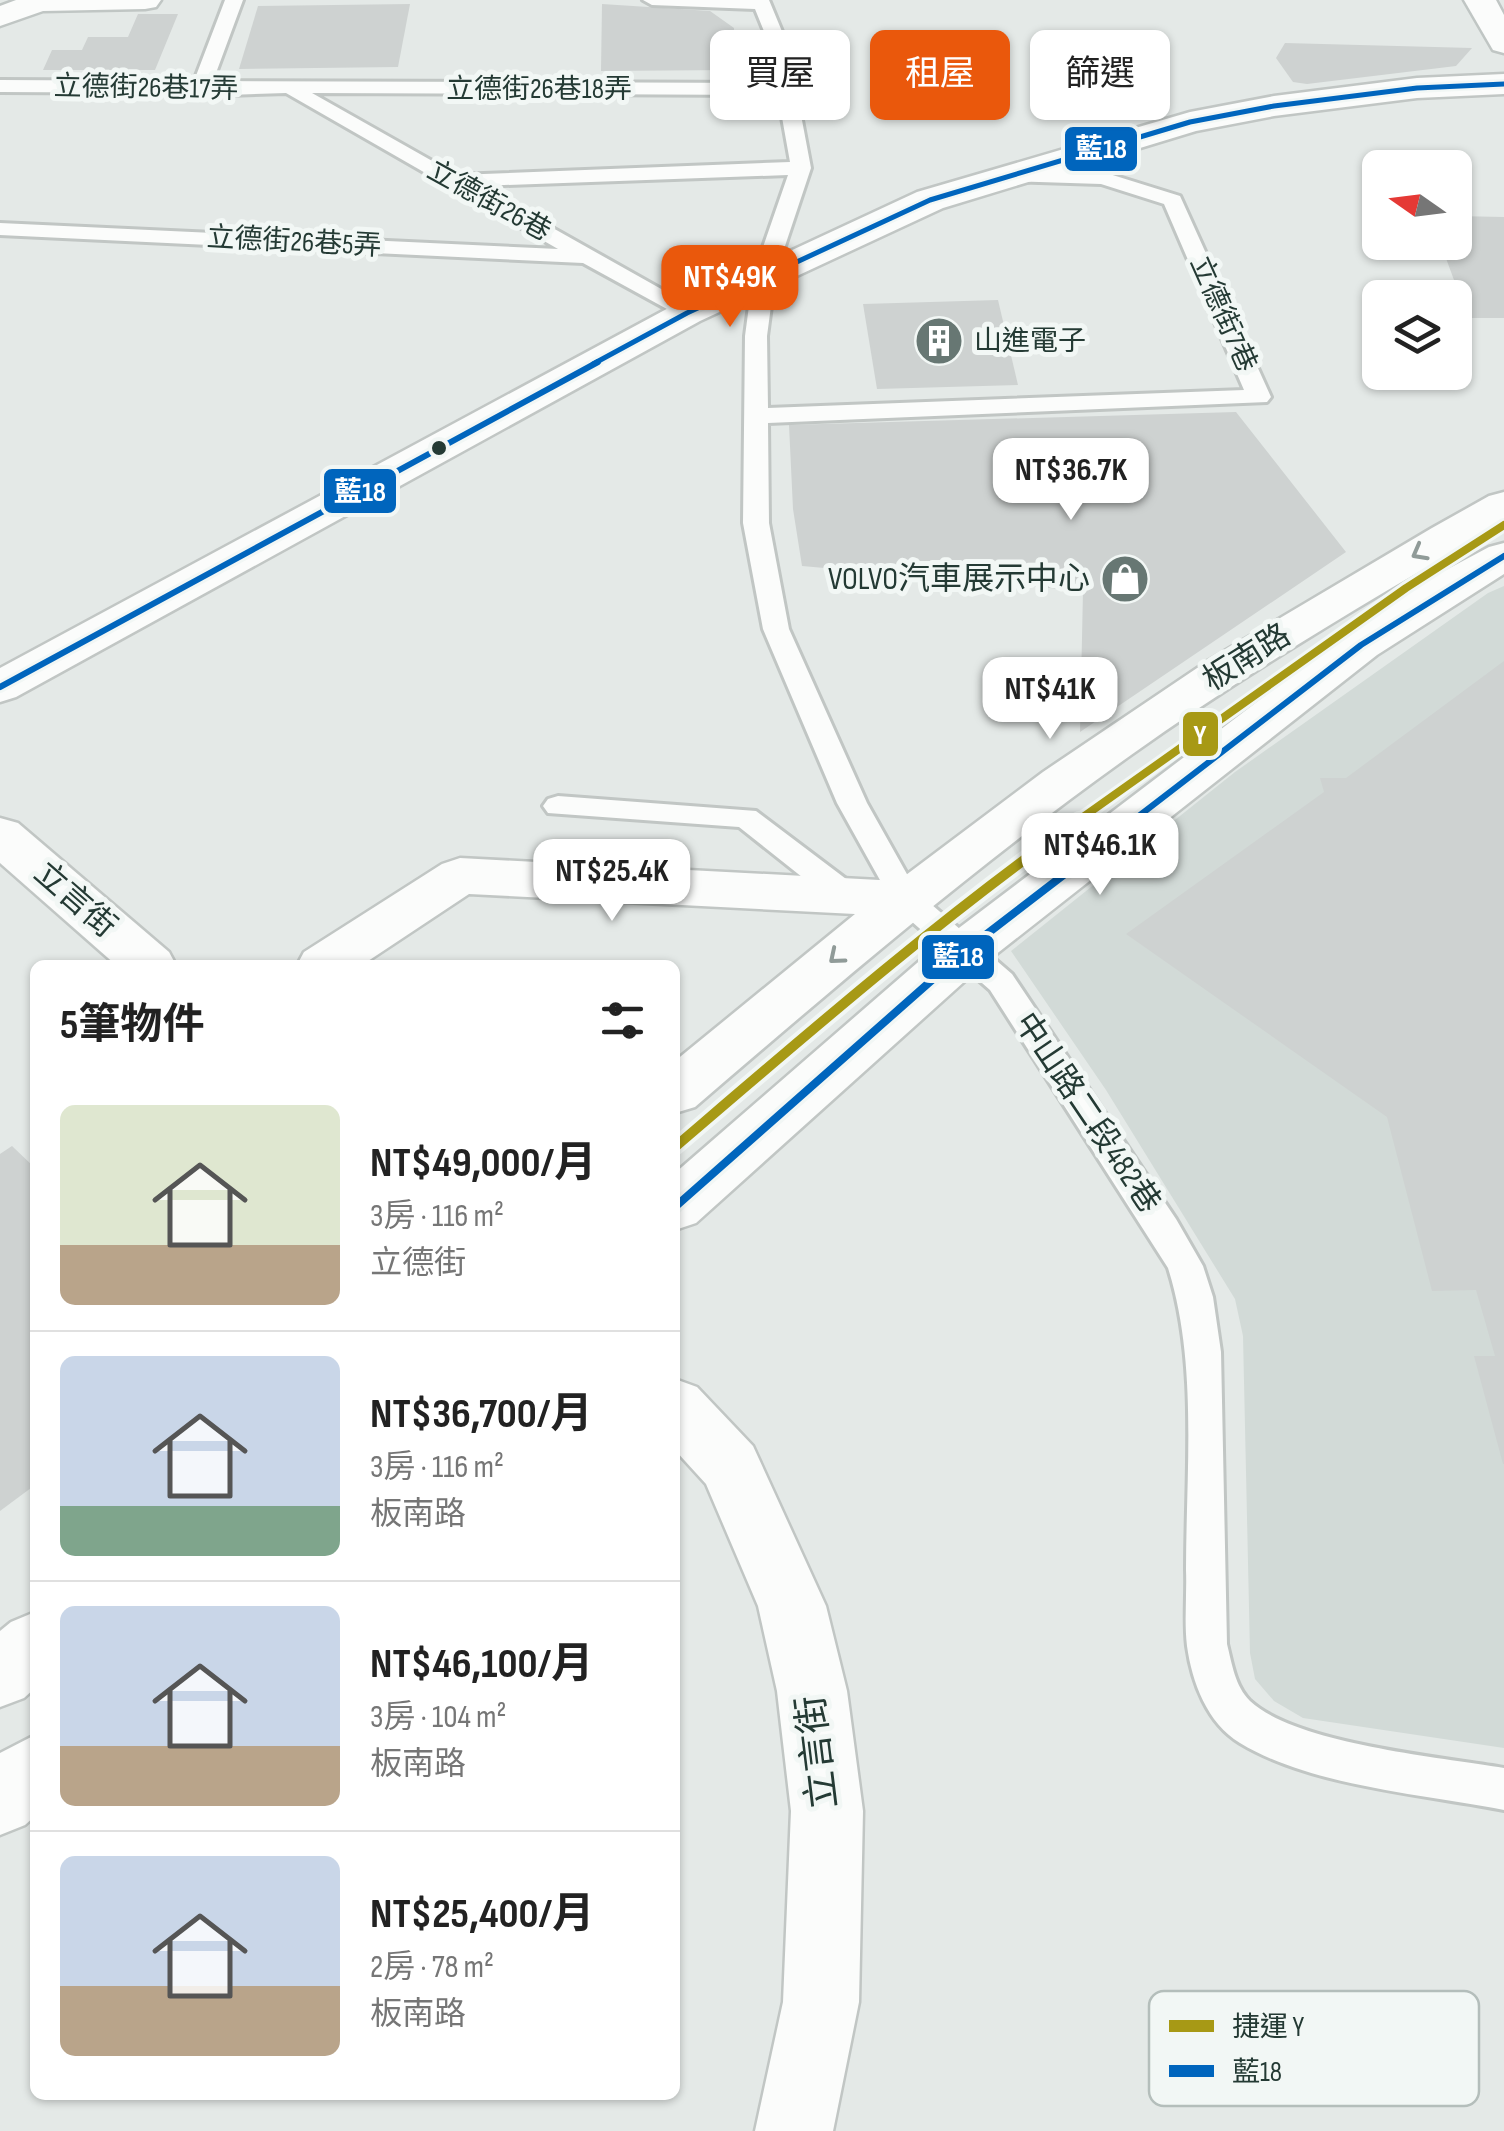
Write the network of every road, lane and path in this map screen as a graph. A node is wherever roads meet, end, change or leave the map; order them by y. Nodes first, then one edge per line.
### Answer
1 (146, 0) edge
2 (234, 0) edge
3 (652, 0) edge
4 (1480, 0) edge
5 (41, 1) edge
6 (0, 16) edge
7 (772, 30) edge
8 (1504, 43) edge
9 (1504, 84) edge
10 (0, 86) edge
11 (710, 88) edge
12 (200, 90) junction
13 (292, 90) junction
14 (793, 120) edge
15 (801, 168) junction
16 (1008, 175) junction
17 (452, 181) junction
18 (0, 229) edge
19 (588, 257) junction
20 (764, 276) junction
21 (687, 313) junction
22 (756, 416) junction
23 (1504, 505) edge
24 (1504, 556) edge
25 (0, 687) edge
26 (558, 806) dead end
27 (0, 835) edge
28 (848, 896) junction
29 (906, 899) junction
30 (966, 950) junction
31 (144, 960) edge
32 (332, 960) edge
33 (680, 1088) edge
34 (680, 1203) edge
35 (680, 1411) edge
36 (30, 1648) edge
37 (0, 1675) edge
38 (30, 1773) edge
39 (1504, 1789) edge
40 (0, 1800) edge
41 (794, 2131) edge

1 - 5 street
2 - 12 lane
3 - 7 lane, 中山路二段482巷
4 - 8 street
5 - 6 street
9 - 16 street
10 - 12 lane, 立德街26巷17弄
11 - 13 lane, 立德街26巷18弄
12 - 13 lane, 立德街26巷17弄
13 - 17 lane, 立德街26巷
14 - 15 lane, 中山路二段482巷
15 - 17 lane
15 - 20 lane, 中山路二段482巷
16 - 20 street
16 - 22 lane, 立德街7巷
17 - 19 lane, 立德街26巷
18 - 19 lane, 立德街26巷5弄
19 - 21 lane, 立德街26巷
20 - 21 street
20 - 22 lane, 中山路二段482巷
21 - 25 street
22 - 29 lane, 中山路二段482巷
23 -> 29 street, 板南路
24 - 30 street, 板南路
26 - 28 lane
27 - 31 street, 立言街
28 - 29 street
28 - 32 street
29 - 30 lane, 中山路二段482巷
29 -> 33 street, 板南路
30 - 34 street, 板南路
30 - 39 lane, 中山路二段482巷
35 - 41 street, 立言街
36 - 37 street
38 - 40 street

